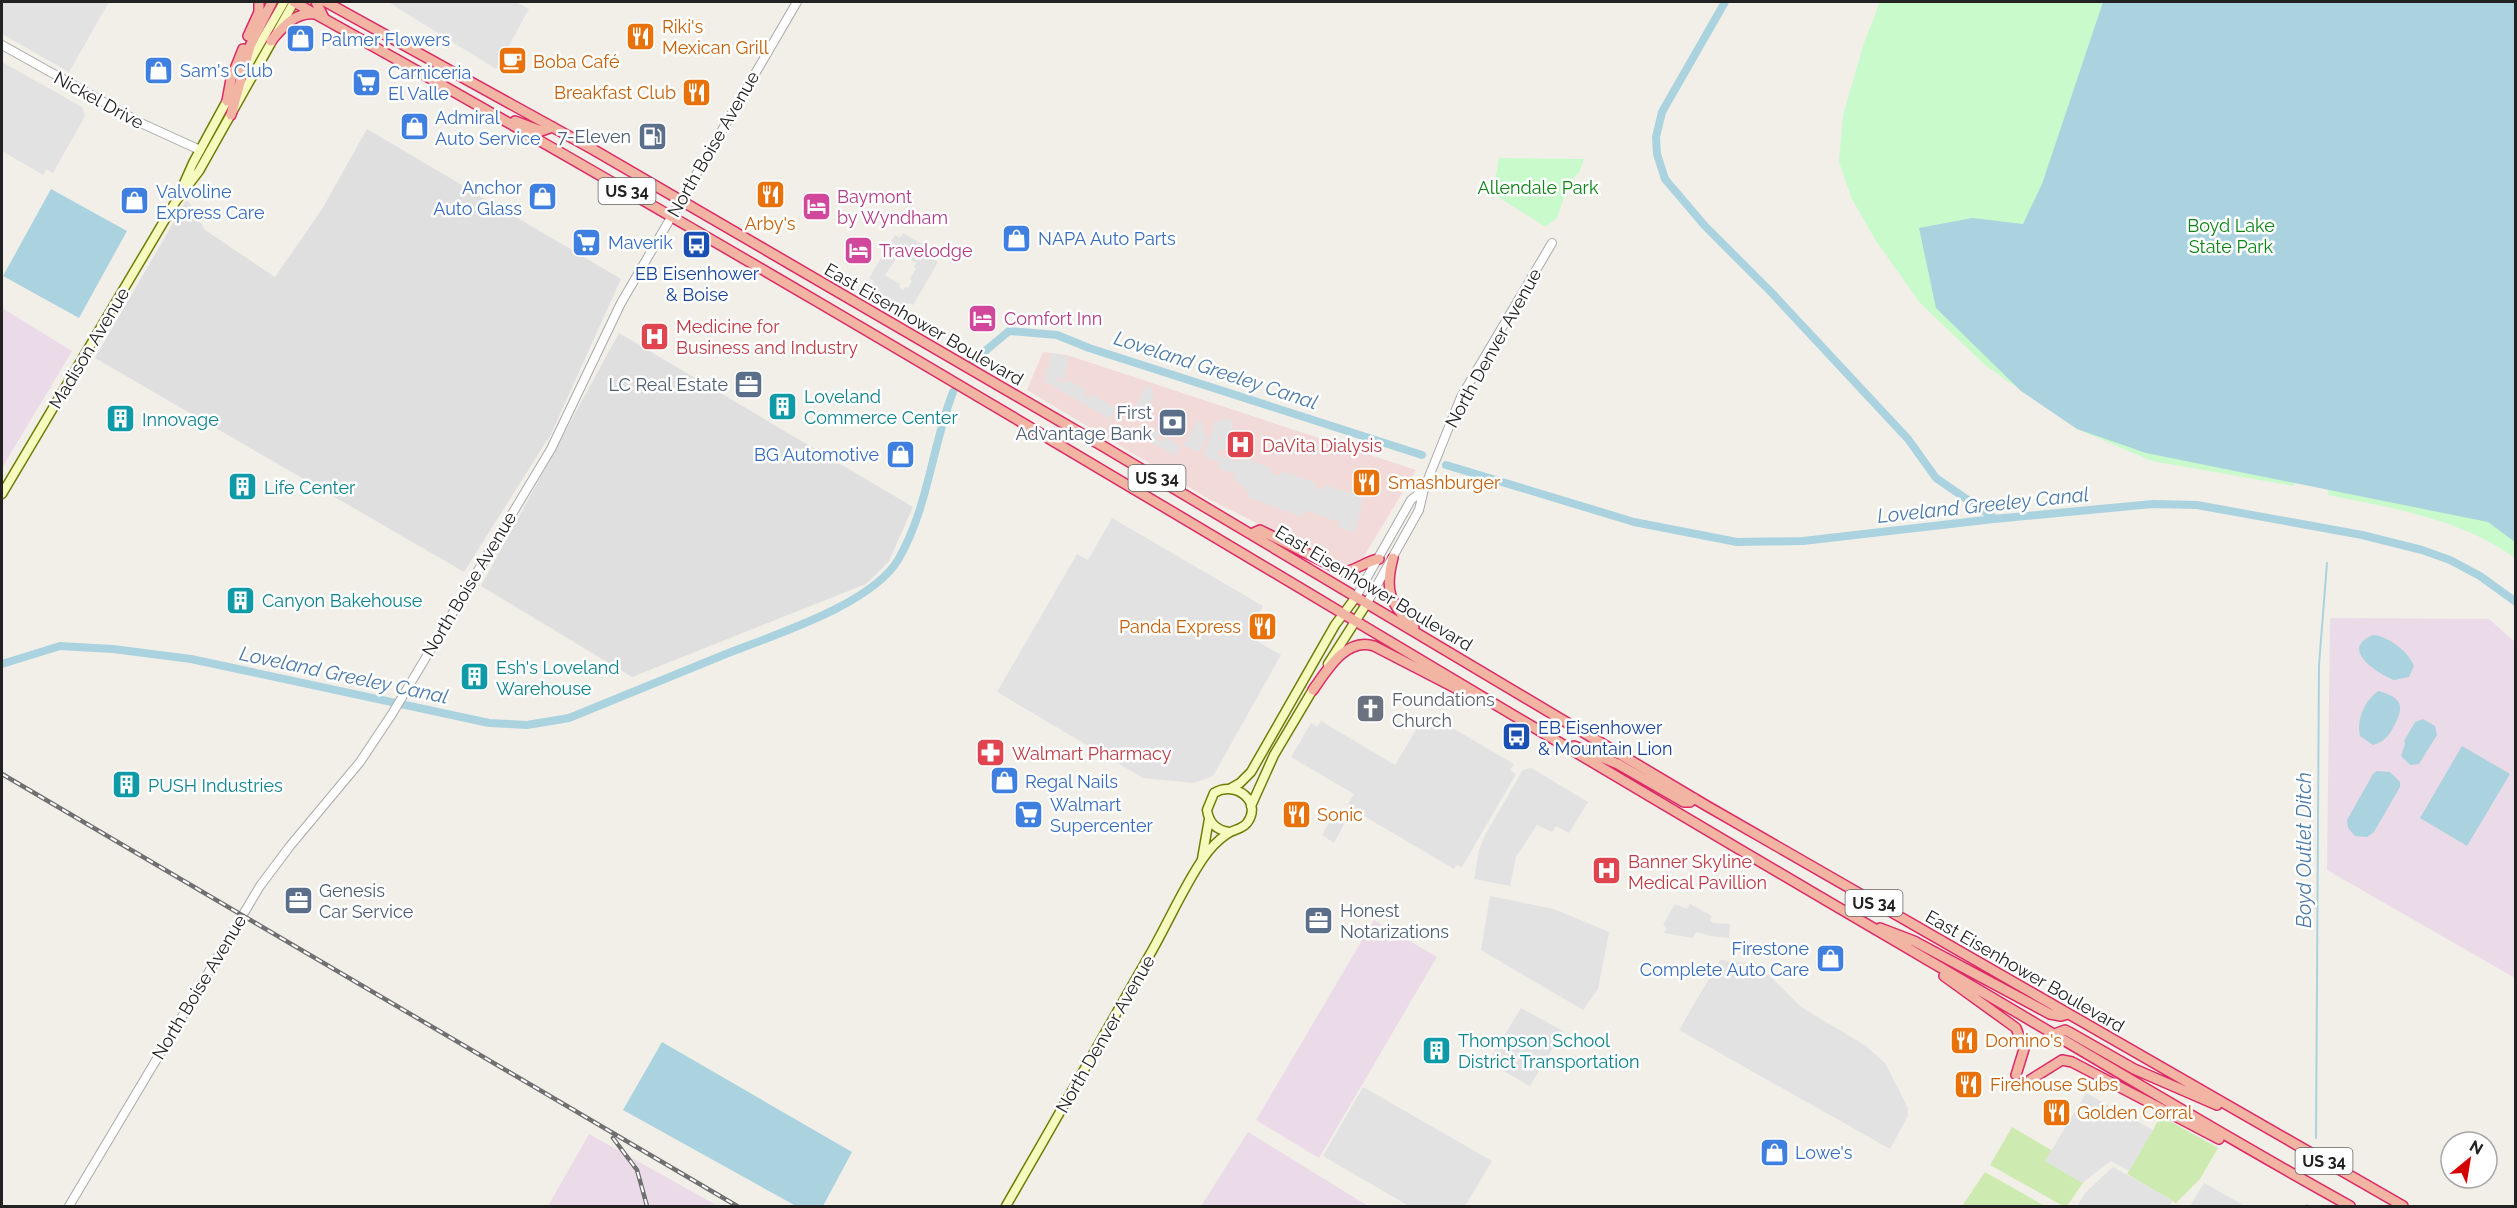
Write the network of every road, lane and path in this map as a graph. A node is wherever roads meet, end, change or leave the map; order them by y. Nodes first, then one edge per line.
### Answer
1 (259, 2) edge
2 (272, 2) edge
3 (284, 2) edge
4 (294, 2) edge
5 (316, 2) edge
6 (326, 2) edge
7 (342, 2) edge
8 (797, 2) edge
9 (316, 14) junction
10 (350, 15) junction
11 (326, 20) junction
12 (272, 41) junction
13 (2, 45) edge
14 (243, 72) junction
15 (227, 101) junction
16 (484, 108) junction
17 (231, 115) junction
18 (553, 127) junction
19 (200, 150) junction
20 (176, 201) junction
21 (681, 201) junction
22 (671, 216) junction
23 (1552, 243) dead end
24 (1424, 489) junction
25 (2, 494) edge
26 (1251, 534) junction
27 (1393, 558) junction
28 (1379, 559) junction
29 (1356, 597) junction
30 (1367, 603) junction
31 (1343, 614) junction
32 (1354, 620) junction
33 (1461, 660) junction
34 (1313, 690) junction
35 (1549, 737) junction
36 (1230, 788) junction
37 (1694, 798) junction
38 (1251, 807) junction
39 (1209, 818) junction
40 (1229, 832) junction
41 (1202, 860) junction
42 (1851, 916) junction
43 (1930, 961) junction
44 (2068, 1014) junction
45 (2057, 1033) dead end
46 (2016, 1075) dead end
47 (2030, 1080) dead end
48 (2245, 1116) junction
49 (2248, 1149) junction
50 (69, 1206) edge
51 (1006, 1206) edge
52 (2350, 1206) edge
53 (2403, 1206) edge

1 - 15 highway
2 - 14 highway
3 - 14 main road, Madison Avenue
4 - 9 highway, East Eisenhower Boulevard / US 34
4 - 12 main road, Madison Avenue
5 - 11 highway
6 - 10 highway, East Eisenhower Boulevard / US 34
7 - 10 highway
8 - 21 street, North Boise Avenue
9 - 11 highway, East Eisenhower Boulevard / US 34
9 - 12 highway
10 - 18 highway, East Eisenhower Boulevard / US 34
11 - 16 highway, East Eisenhower Boulevard / US 34
12 - 17 main road, Madison Avenue
13 - 19 street, Nickel Drive
14 - 15 main road, Madison Avenue
14 - 17 highway
15 - 19 main road, Madison Avenue
16 - 18 highway
16 - 22 highway, East Eisenhower Boulevard / US 34
17 - 20 main road, Madison Avenue
18 - 21 highway, East Eisenhower Boulevard / US 34
19 - 20 main road, Madison Avenue
20 - 25 main road, Madison Avenue
21 - 22 street, North Boise Avenue
21 - 26 highway, East Eisenhower Boulevard / US 34
22 - 31 highway, East Eisenhower Boulevard / US 34
22 - 50 street, North Boise Avenue
23 - 24 street, North Denver Avenue
24 - 27 street, North Denver Avenue
24 - 28 street, North Denver Avenue
26 - 28 highway
26 - 29 highway, East Eisenhower Boulevard / US 34
27 - 30 street, North Denver Avenue
27 - 33 highway
28 - 29 street, North Denver Avenue
29 - 30 highway, East Eisenhower Boulevard / US 34
29 - 31 main road, North Denver Avenue
30 - 32 main road, North Denver Avenue
30 - 33 highway, East Eisenhower Boulevard / US 34
31 - 32 highway, East Eisenhower Boulevard / US 34
31 - 36 main road, North Denver Avenue
32 - 34 main road, North Denver Avenue
32 - 35 highway, East Eisenhower Boulevard / US 34
33 - 37 highway, East Eisenhower Boulevard / US 34
34 - 35 highway
34 - 38 main road, North Denver Avenue
35 - 37 highway
35 - 42 highway, East Eisenhower Boulevard / US 34
36 - 38 main road
36 - 39 main road
37 - 44 highway, East Eisenhower Boulevard / US 34
38 - 40 main road
39 - 40 main road
39 - 41 main road, North Denver Avenue
40 - 41 main road, North Denver Avenue
41 - 51 main road, North Denver Avenue
42 - 43 highway, East Eisenhower Boulevard / US 34
42 - 44 highway
43 - 46 highway
43 - 49 highway, East Eisenhower Boulevard / US 34
44 - 48 highway, East Eisenhower Boulevard / US 34
45 - 48 highway
47 - 49 highway
48 - 53 highway, East Eisenhower Boulevard / US 34
49 - 52 highway, East Eisenhower Boulevard / US 34

